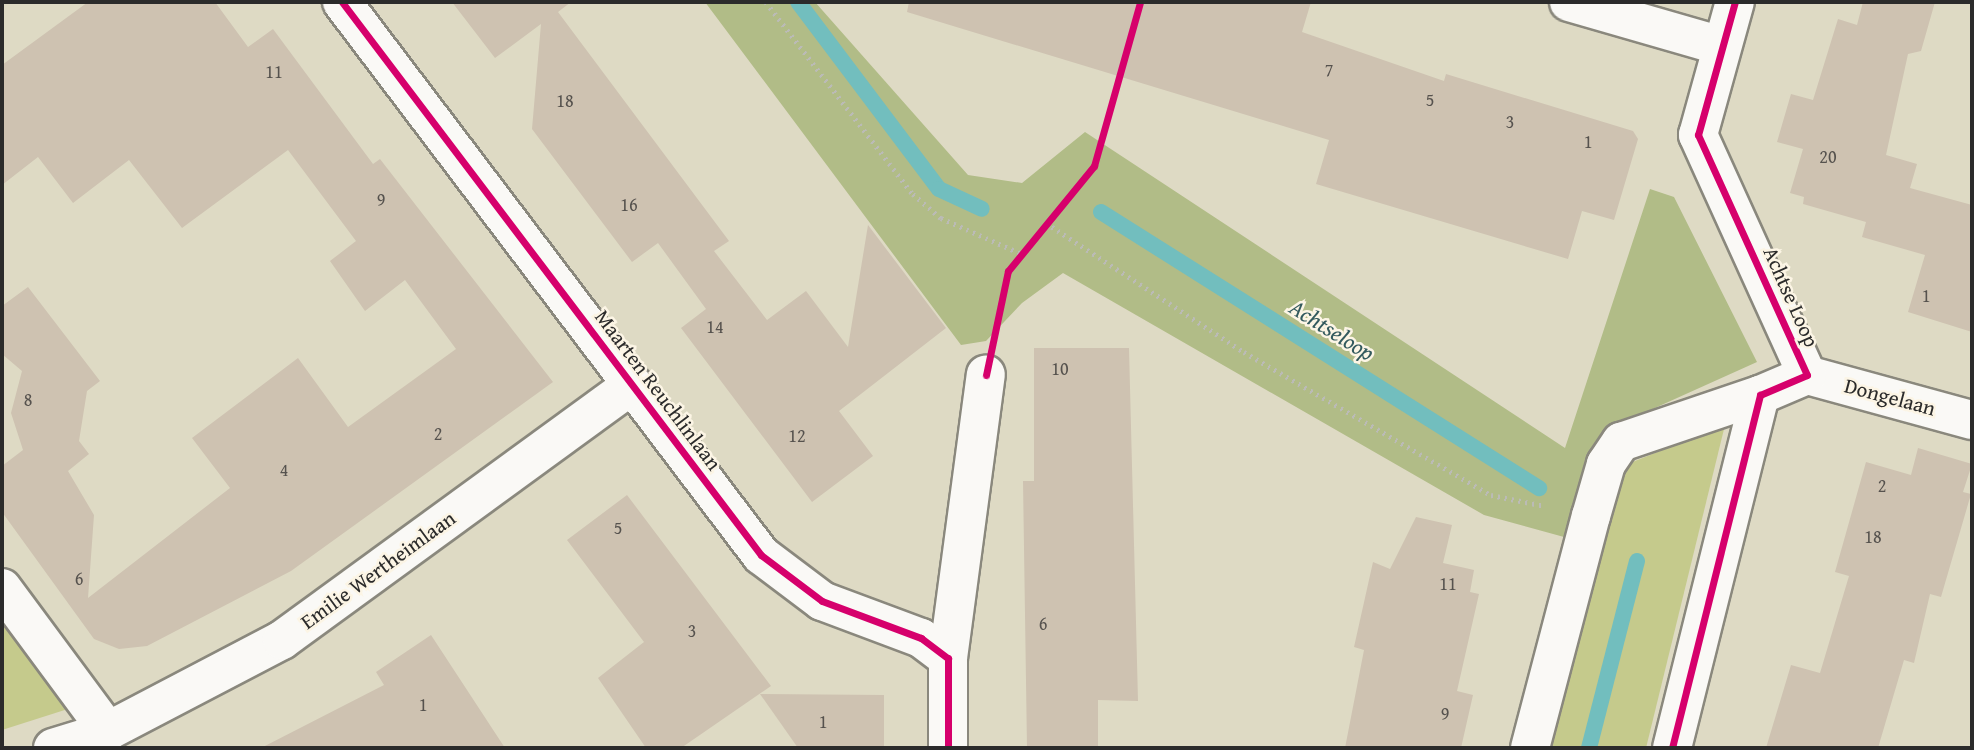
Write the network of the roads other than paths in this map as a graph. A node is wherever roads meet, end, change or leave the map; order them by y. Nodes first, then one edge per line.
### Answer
1 (342, 2) edge
2 (1569, 2) edge
3 (1735, 2) edge
4 (1721, 46) junction
5 (986, 375) dead end
6 (1807, 375) junction
7 (633, 384) junction
8 (1760, 395) junction
9 (1972, 420) edge
10 (2, 588) edge
11 (948, 658) junction
12 (108, 731) junction
13 (53, 748) edge
14 (948, 748) edge
15 (1530, 748) edge
16 (1672, 748) edge

1 - 7 street, Maarten Reuchlinlaan
2 - 4 street
3 - 4 street, Achtse Loop
4 - 6 street, Achtse Loop
5 - 11 street
6 - 8 street, Achtse Loop
6 - 9 street, Dongelaan
7 - 11 street, Maarten Reuchlinlaan
7 - 12 street, Emilie Wertheimlaan
8 - 15 street, Achtse Loop
8 - 16 street
10 - 12 street
11 - 14 street
12 - 13 street, Emilie Wertheimlaan

